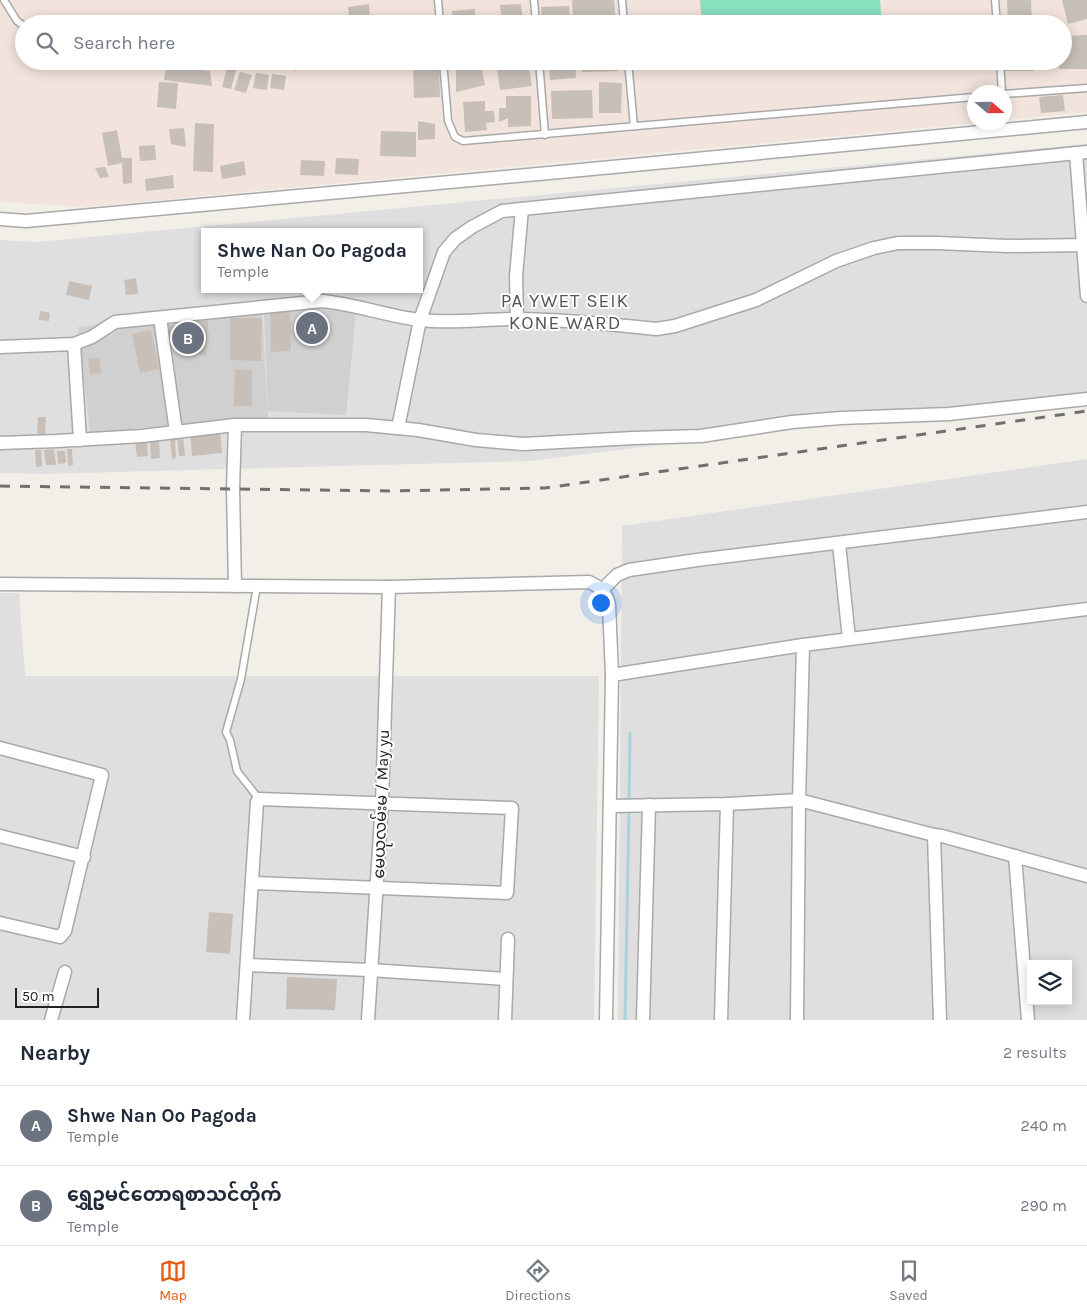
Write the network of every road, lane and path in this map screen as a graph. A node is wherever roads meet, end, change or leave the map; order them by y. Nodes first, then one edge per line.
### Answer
1 (4, 0) edge
2 (438, 0) edge
3 (534, 0) edge
4 (622, 0) edge
5 (995, 0) edge
6 (439, 15) edge
7 (535, 15) edge
8 (623, 15) edge
9 (996, 15) edge
10 (15, 18) edge
11 (444, 70) edge
12 (540, 70) edge
13 (629, 70) edge
14 (1001, 70) edge
15 (1002, 85) edge
16 (1087, 88) edge
17 (1012, 92) edge
18 (967, 98) edge
19 (1087, 122) edge
20 (634, 126) junction
21 (545, 135) junction
22 (1082, 153) edge
23 (522, 209) junction
24 (0, 219) edge
25 (1085, 245) edge
26 (1087, 296) edge
27 (160, 318) junction
28 (517, 319) junction
29 (420, 320) junction
30 (74, 344) junction
31 (0, 347) edge
32 (1087, 399) edge
33 (235, 425) junction
34 (398, 428) junction
35 (176, 432) junction
36 (80, 440) junction
37 (0, 443) edge
38 (1087, 512) edge
39 (839, 544) junction
40 (0, 584) edge
41 (235, 586) junction
42 (257, 586) junction
43 (389, 587) junction
44 (602, 590) junction
45 (1087, 609) edge
46 (850, 639) junction
47 (803, 645) junction
48 (612, 676) junction
49 (0, 748) edge
50 (259, 799) junction
51 (799, 800) junction
52 (382, 802) junction
53 (727, 804) junction
54 (643, 805) junction
55 (612, 806) junction
56 (0, 836) edge
57 (934, 836) junction
58 (1015, 856) junction
59 (84, 857) junction
60 (1087, 876) edge
61 (252, 883) junction
62 (377, 887) junction
63 (0, 923) edge
64 (508, 939) dead end
65 (247, 965) junction
66 (370, 970) junction
67 (65, 972) dead end
68 (506, 979) junction
69 (51, 1020) edge
70 (243, 1020) edge
71 (368, 1020) edge
72 (504, 1020) edge
73 (606, 1020) edge
74 (643, 1020) edge
75 (721, 1020) edge
76 (797, 1020) edge
77 (940, 1020) edge
78 (1028, 1020) edge

1 - 10 lane
2 - 6 lane
3 - 7 lane
4 - 8 lane
5 - 9 lane
11 - 21 lane
12 - 21 lane
13 - 20 lane
14 - 15 lane
16 - 17 lane
18 - 20 lane
19 - 24 street
20 - 21 lane
22 - 23 street
22 - 25 street
23 - 28 street
23 - 29 street
25 - 26 street
25 - 28 street
27 - 29 street
27 - 30 street
27 - 35 street
28 - 29 street
29 - 34 street
30 - 31 street
30 - 36 street
32 - 34 street
33 - 34 street
33 - 35 street
33 - 41 street
35 - 36 street
36 - 37 street
38 - 39 street
39 - 44 street
39 - 46 street
40 - 41 street
41 - 42 street
42 - 43 street
42 - 50 lane
43 - 44 street
43 - 52 street, မေယုလမ်းမ / May yu
44 - 48 street
45 - 46 street
46 - 47 street
47 - 48 street
47 - 51 street
48 - 55 street
49 - 59 street
50 - 52 street
50 - 61 street
51 - 53 street
51 - 57 street
51 - 76 street
52 - 62 street, မေယုလမ်းမ / May yu
52 - 62 street
53 - 54 street
53 - 75 street
54 - 55 street
54 - 74 street
55 - 73 street
56 - 59 street
57 - 58 street
57 - 77 street
58 - 60 street
58 - 78 street
59 - 63 street
61 - 62 street
61 - 65 street
62 - 66 street, မေယုလမ်းမ / May yu
64 - 68 street
65 - 66 street
65 - 70 street
66 - 68 street
66 - 71 street, မေယုလမ်းမ / May yu
67 - 69 street
68 - 72 street

